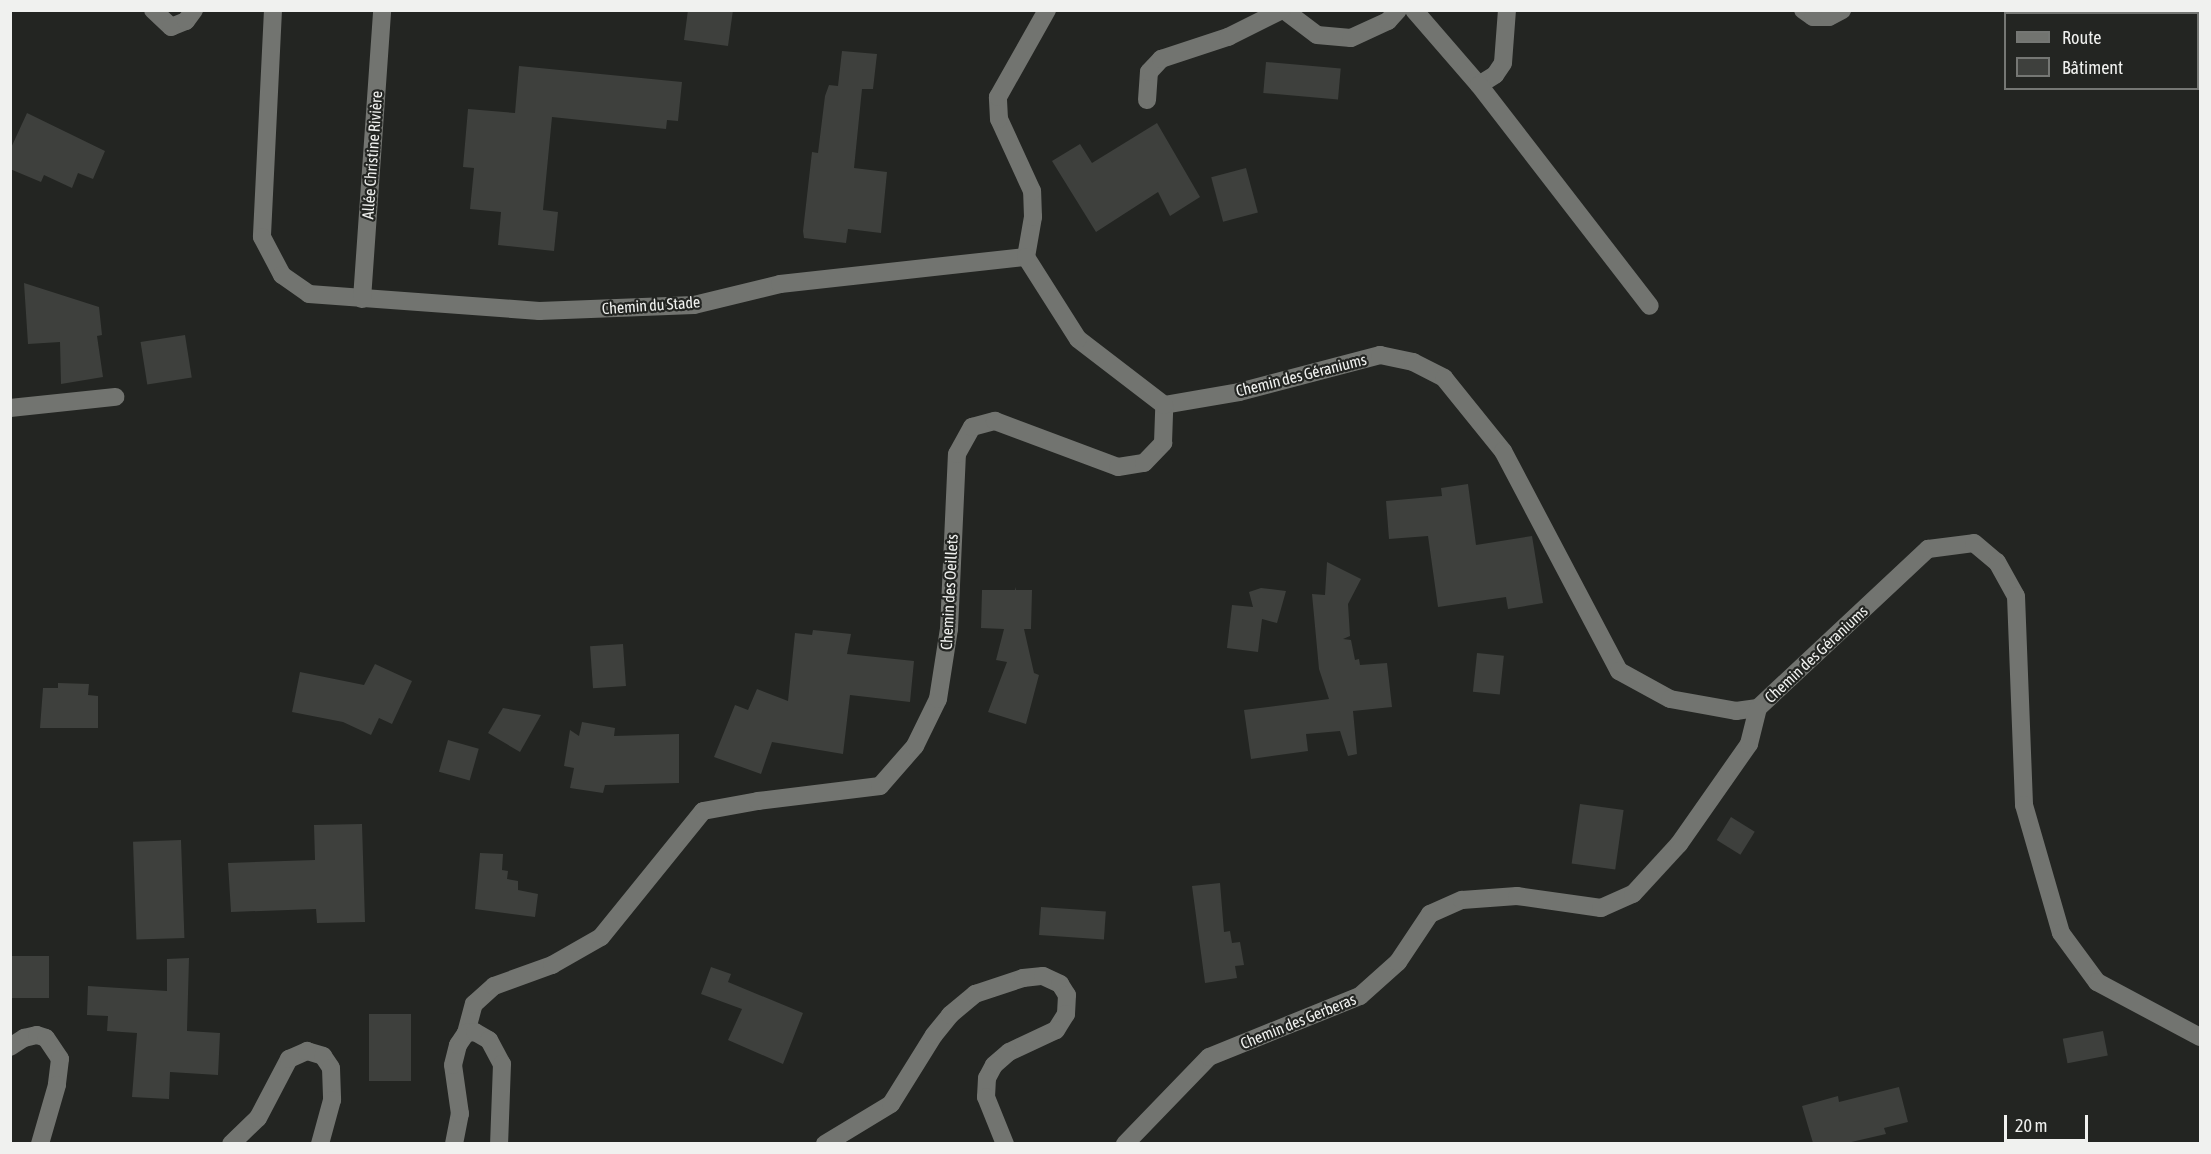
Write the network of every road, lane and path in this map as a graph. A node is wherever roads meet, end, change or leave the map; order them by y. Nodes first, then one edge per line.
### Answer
1 (153, 10) edge
2 (194, 10) edge
3 (273, 10) edge
4 (382, 10) edge
5 (1047, 10) edge
6 (1283, 10) edge
7 (1398, 10) edge
8 (1414, 10) edge
9 (1507, 10) edge
10 (1803, 10) edge
11 (1842, 10) edge
12 (1479, 85) junction
13 (1147, 100) dead end
14 (1026, 257) junction
15 (362, 299) junction
16 (1650, 306) dead end
17 (115, 397) dead end
18 (1164, 405) junction
19 (10, 408) edge
20 (1758, 708) junction
21 (466, 1033) junction
22 (2200, 1037) edge
23 (10, 1047) edge
24 (40, 1143) edge
25 (231, 1143) edge
26 (320, 1143) edge
27 (454, 1143) edge
28 (499, 1143) edge
29 (825, 1143) edge
30 (1005, 1143) edge
31 (1125, 1143) edge

1 - 2 street
3 - 15 street, Chemin du Stade
4 - 15 street, Allée Christine Rivière
5 - 14 street
6 - 7 street
6 - 13 street
8 - 12 street
9 - 12 street
10 - 11 street
12 - 16 street
14 - 15 street, Chemin du Stade
14 - 18 street
17 - 19 street
18 - 20 street, Chemin des Géraniums
18 - 21 street, Chemin des Oeillets
20 - 22 street, Chemin des Géraniums
20 - 31 street, Chemin des Gerberas
21 - 27 street, Chemin des Oeillets
21 - 28 street
23 - 24 street
25 - 26 street
29 - 30 street

